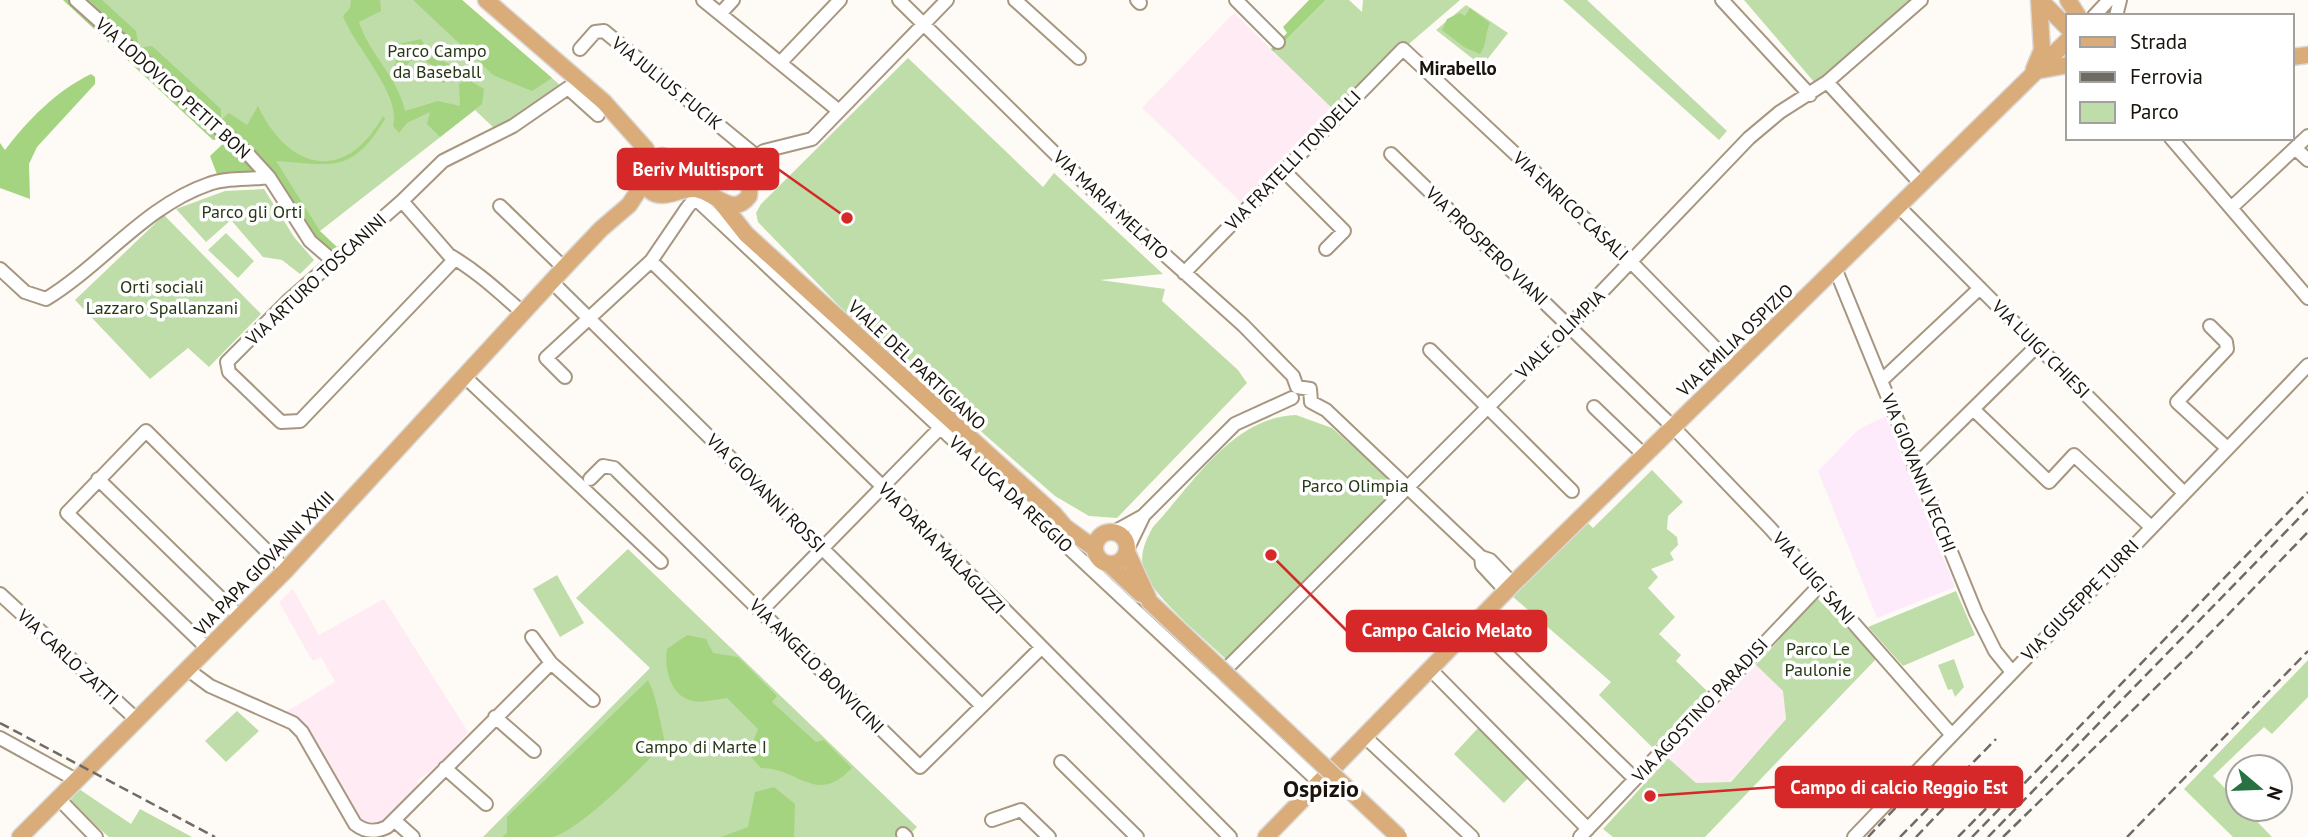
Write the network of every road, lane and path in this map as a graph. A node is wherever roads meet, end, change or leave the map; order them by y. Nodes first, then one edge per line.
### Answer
1 (76, 0) edge
2 (486, 0) edge
3 (703, 0) edge
4 (733, 0) edge
5 (840, 0) edge
6 (899, 0) edge
7 (947, 0) edge
8 (1015, 0) edge
9 (1236, 0) edge
10 (1722, 0) edge
11 (1921, 0) edge
12 (2039, 0) edge
13 (2109, 0) edge
14 (720, 14) junction
15 (2096, 14) edge
16 (923, 24) junction
17 (2066, 26) edge
18 (1278, 42) dead end
19 (2066, 42) edge
20 (580, 48) dead end
21 (1403, 49) joint
22 (1079, 58) dead end
23 (780, 63) junction
24 (2066, 65) edge
25 (2033, 72) junction
26 (1827, 82) junction
27 (1810, 95) junction
28 (601, 109) junction
29 (839, 111) junction
30 (2308, 136) edge
31 (2173, 140) edge
32 (2295, 148) junction
33 (774, 149) junction
34 (1391, 154) dead end
35 (755, 155) junction
36 (668, 156) junction
37 (2308, 160) edge
38 (736, 168) junction
39 (1283, 170) junction
40 (646, 175) junction
41 (269, 177) junction
42 (750, 178) junction
43 (1921, 184) junction
44 (660, 195) junction
45 (746, 200) junction
46 (402, 201) junction
47 (720, 201) junction
48 (629, 205) junction
49 (500, 206) dead end
50 (1898, 206) junction
51 (2231, 208) junction
52 (757, 242) junction
53 (1326, 249) dead end
54 (455, 258) junction
55 (332, 260) junction
56 (651, 261) junction
57 (1631, 262) junction
58 (564, 268) junction
59 (1835, 268) junction
60 (0, 269) edge
61 (1184, 273) junction
62 (552, 282) junction
63 (1980, 288) junction
64 (2307, 296) edge
65 (523, 313) junction
66 (590, 320) junction
67 (1570, 326) junction
68 (2210, 326) dead end
69 (2038, 345) junction
70 (1430, 350) dead end
71 (2308, 365) edge
72 (1734, 367) junction
73 (465, 377) junction
74 (565, 377) dead end
75 (1882, 380) junction
76 (1295, 392) junction
77 (1487, 406) junction
78 (1594, 407) dead end
79 (1973, 409) junction
80 (1673, 426) junction
81 (940, 428) junction
82 (2227, 447) junction
83 (1644, 456) junction
84 (1914, 467) junction
85 (98, 479) junction
86 (590, 479) dead end
87 (882, 486) junction
88 (1408, 487) junction
89 (1572, 491) dead end
90 (2183, 492) junction
91 (1054, 514) junction
92 (1143, 516) junction
93 (2151, 527) junction
94 (1109, 533) junction
95 (1094, 548) junction
96 (823, 549) junction
97 (1127, 550) junction
98 (661, 562) dead end
99 (1110, 565) junction
100 (286, 570) junction
101 (1820, 585) junction
102 (1510, 587) junction
103 (0, 594) edge
104 (1150, 602) junction
105 (761, 611) junction
106 (240, 617) junction
107 (1475, 623) junction
108 (532, 637) dead end
109 (1041, 648) junction
110 (208, 649) junction
111 (551, 663) junction
112 (187, 669) junction
113 (1430, 669) junction
114 (2012, 672) junction
115 (1213, 683) junction
116 (593, 699) dead end
117 (981, 705) junction
118 (495, 717) junction
119 (136, 719) junction
120 (1951, 734) junction
121 (1364, 736) junction
122 (0, 738) edge
123 (534, 751) dead end
124 (1061, 762) dead end
125 (445, 768) junction
126 (80, 775) junction
127 (1635, 779) junction
128 (1319, 782) junction
129 (58, 798) junction
130 (486, 804) dead end
131 (394, 820) junction
132 (992, 820) dead end
133 (1584, 833) edge
134 (19, 837) edge
135 (96, 837) edge
136 (413, 837) edge
137 (1049, 837) edge
138 (1137, 837) edge
139 (1230, 837) edge
140 (1266, 837) edge
141 (1399, 837) edge
142 (1472, 837) edge
143 (1854, 837) edge

1 - 41 street, VIA LODOVICO PETIT BON
2 - 28 main road
3 - 14 street
4 - 14 street
5 - 23 street
6 - 16 street, VIA MARIA MELATO
7 - 16 street
8 - 22 street
9 - 18 street
10 - 27 street
11 - 26 street, VIALE OLIMPIA
12 - 17 main road
12 - 25 main road
13 - 15 street
14 - 23 street
16 - 29 street
16 - 61 street, VIA MARIA MELATO
19 - 25 main road, VIA EMILIA OSPIZIO
20 - 35 street, VIA JULIUS FUCIK
21 - 39 street, VIA FRATELLI TONDELLI
21 - 57 street, VIA ENRICO CASALI
23 - 29 street
24 - 25 main road
25 - 43 main road, VIA EMILIA OSPIZIO
26 - 27 street, VIALE OLIMPIA
26 - 43 street
27 - 57 street, VIALE OLIMPIA
28 - 36 main road
28 - 40 main road
28 - 46 street
29 - 33 street
30 - 32 street
31 - 51 street
32 - 37 street
32 - 51 street
33 - 35 street
33 - 42 street
34 - 67 street, VIA PROSPERO VIANI
35 - 38 street
36 - 38 main road
36 - 40 main road
38 - 42 main road
39 - 53 street
39 - 61 street, VIA FRATELLI TONDELLI
40 - 44 main road
40 - 48 main road, VIA PAPA GIOVANNI XXIII
41 - 55 street, VIA LODOVICO PETIT BON
41 - 60 street
42 - 45 main road, VIALE DEL PARTIGIANO
43 - 50 main road, VIA EMILIA OSPIZIO
44 - 47 main road
44 - 48 main road, VIA PAPA GIOVANNI XXIII
45 - 47 main road
45 - 52 main road, VIALE DEL PARTIGIANO
46 - 54 street, VIA ARTURO TOSCANINI
46 - 55 street, VIA ARTURO TOSCANINI
47 - 52 main road, VIALE DEL PARTIGIANO
48 - 58 main road, VIA PAPA GIOVANNI XXIII
49 - 58 street
50 - 59 main road, VIA EMILIA OSPIZIO
50 - 63 street, VIA LUIGI CHIESI
51 - 64 street
52 - 91 main road, VIALE DEL PARTIGIANO
54 - 55 street, VIA ARTURO TOSCANINI
54 - 65 street, VIA ARTURO TOSCANINI
56 - 66 street
56 - 81 street, VIA LUCA DA REGGIO
56 - 87 street, VIA DARIA MALAGUZZI
57 - 67 street, VIALE OLIMPIA
57 - 72 street, VIA ENRICO CASALI
58 - 62 main road, VIA PAPA GIOVANNI XXIII
59 - 72 main road, VIA EMILIA OSPIZIO
59 - 75 street, VIA GIOVANNI VECCHI
61 - 76 street, VIA MARIA MELATO
62 - 65 main road, VIA PAPA GIOVANNI XXIII
62 - 66 street, VIA GIOVANNI ROSSI
63 - 69 street, VIA LUIGI CHIESI
63 - 75 street
65 - 73 main road, VIA PAPA GIOVANNI XXIII
66 - 74 street
66 - 96 street, VIA GIOVANNI ROSSI
67 - 77 street, VIALE OLIMPIA
67 - 80 street, VIA PROSPERO VIANI
68 - 82 street
69 - 79 street
69 - 90 street, VIA LUIGI CHIESI
70 - 77 street
71 - 82 street, VIA GIUSEPPE TURRI
72 - 80 main road, VIA EMILIA OSPIZIO
73 - 98 street
73 - 100 main road, VIA PAPA GIOVANNI XXIII
75 - 84 street, VIA GIOVANNI VECCHI
76 - 88 street
76 - 92 street
77 - 88 street, VIALE OLIMPIA
77 - 89 street
78 - 83 street
79 - 84 street
79 - 93 street
80 - 83 main road, VIA EMILIA OSPIZIO
80 - 101 street, VIA LUIGI SANI
81 - 87 street
81 - 115 street, VIA LUCA DA REGGIO
82 - 90 street, VIA GIUSEPPE TURRI
83 - 102 main road, VIA EMILIA OSPIZIO
84 - 114 street, VIA GIOVANNI VECCHI
85 - 100 street
85 - 106 street
85 - 110 street
86 - 105 street, VIA ANGELO BONVICINI
87 - 96 street
87 - 109 street, VIA DARIA MALAGUZZI
88 - 102 street
88 - 115 street, VIALE OLIMPIA
90 - 93 street, VIA GIUSEPPE TURRI
91 - 94 main road, VIALE DEL PARTIGIANO
91 - 95 main road, VIALE DEL PARTIGIANO
92 - 94 street
92 - 97 street
93 - 114 street, VIA GIUSEPPE TURRI
94 - 95 main road
94 - 97 main road, VIALE DEL PARTIGIANO
95 - 99 main road, VIALE DEL PARTIGIANO
96 - 105 street
96 - 117 street, VIA GIOVANNI ROSSI
97 - 99 main road
97 - 104 main road, VIALE DEL PARTIGIANO
99 - 104 main road, VIALE DEL PARTIGIANO
100 - 106 main road, VIA PAPA GIOVANNI XXIII
101 - 120 street, VIA LUIGI SANI
101 - 127 street, VIA AGOSTINO PARADISI
102 - 107 main road, VIA EMILIA OSPIZIO
103 - 119 street, VIA CARLO ZATTI
104 - 141 main road, VIALE DEL PARTIGIANO, bridge
105 - 117 street, VIA ANGELO BONVICINI
106 - 110 main road, VIA PAPA GIOVANNI XXIII
107 - 113 main road, VIA EMILIA OSPIZIO
107 - 127 street
108 - 111 street
109 - 117 street, VIA ANGELO BONVICINI
109 - 139 street, VIA DARIA MALAGUZZI
110 - 112 main road, VIA PAPA GIOVANNI XXIII
111 - 116 street
111 - 118 street
112 - 119 main road, VIA PAPA GIOVANNI XXIII
112 - 131 street
113 - 121 main road, VIA EMILIA OSPIZIO
113 - 133 street
114 - 120 street, VIA GIUSEPPE TURRI
115 - 128 street, VIA LUCA DA REGGIO
118 - 123 street
118 - 125 street
119 - 126 main road, VIA PAPA GIOVANNI XXIII
120 - 143 street, VIA GIUSEPPE TURRI
121 - 128 main road, VIA EMILIA OSPIZIO
121 - 142 street
122 - 126 street
124 - 138 street
125 - 130 street
125 - 131 street
126 - 129 main road, VIA PAPA GIOVANNI XXIII
127 - 133 street, VIA AGOSTINO PARADISI
128 - 140 main road, VIA EMILIA OSPIZIO
129 - 134 main road, VIA PAPA GIOVANNI XXIII
129 - 135 street
131 - 136 street
132 - 137 street

